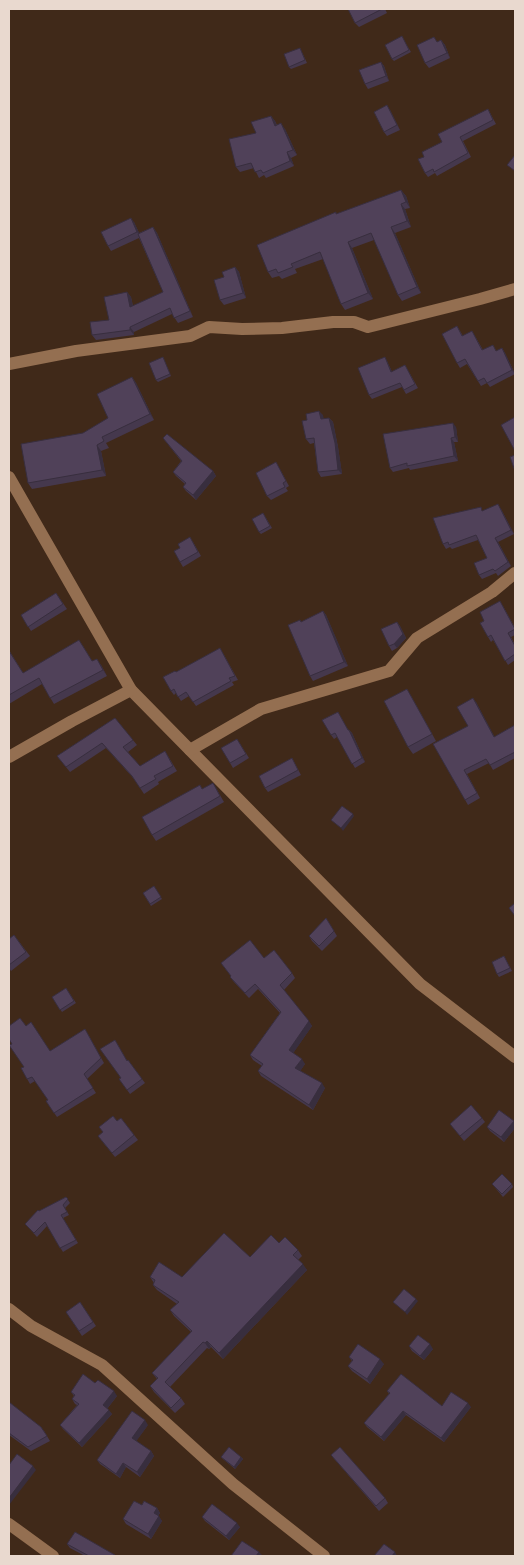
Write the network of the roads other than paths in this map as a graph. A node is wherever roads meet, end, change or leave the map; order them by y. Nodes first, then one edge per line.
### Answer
1 (515, 289) edge
2 (9, 364) edge
3 (9, 477) edge
4 (515, 573) edge
5 (131, 690) junction
6 (190, 750) junction
7 (9, 757) edge
8 (515, 1057) edge
9 (9, 1310) edge
10 (9, 1524) edge
11 (53, 1556) edge
12 (324, 1556) edge

1 - 2 street
3 - 5 street
4 - 6 street
5 - 6 street
5 - 7 street
6 - 8 street
9 - 12 street
10 - 11 street

